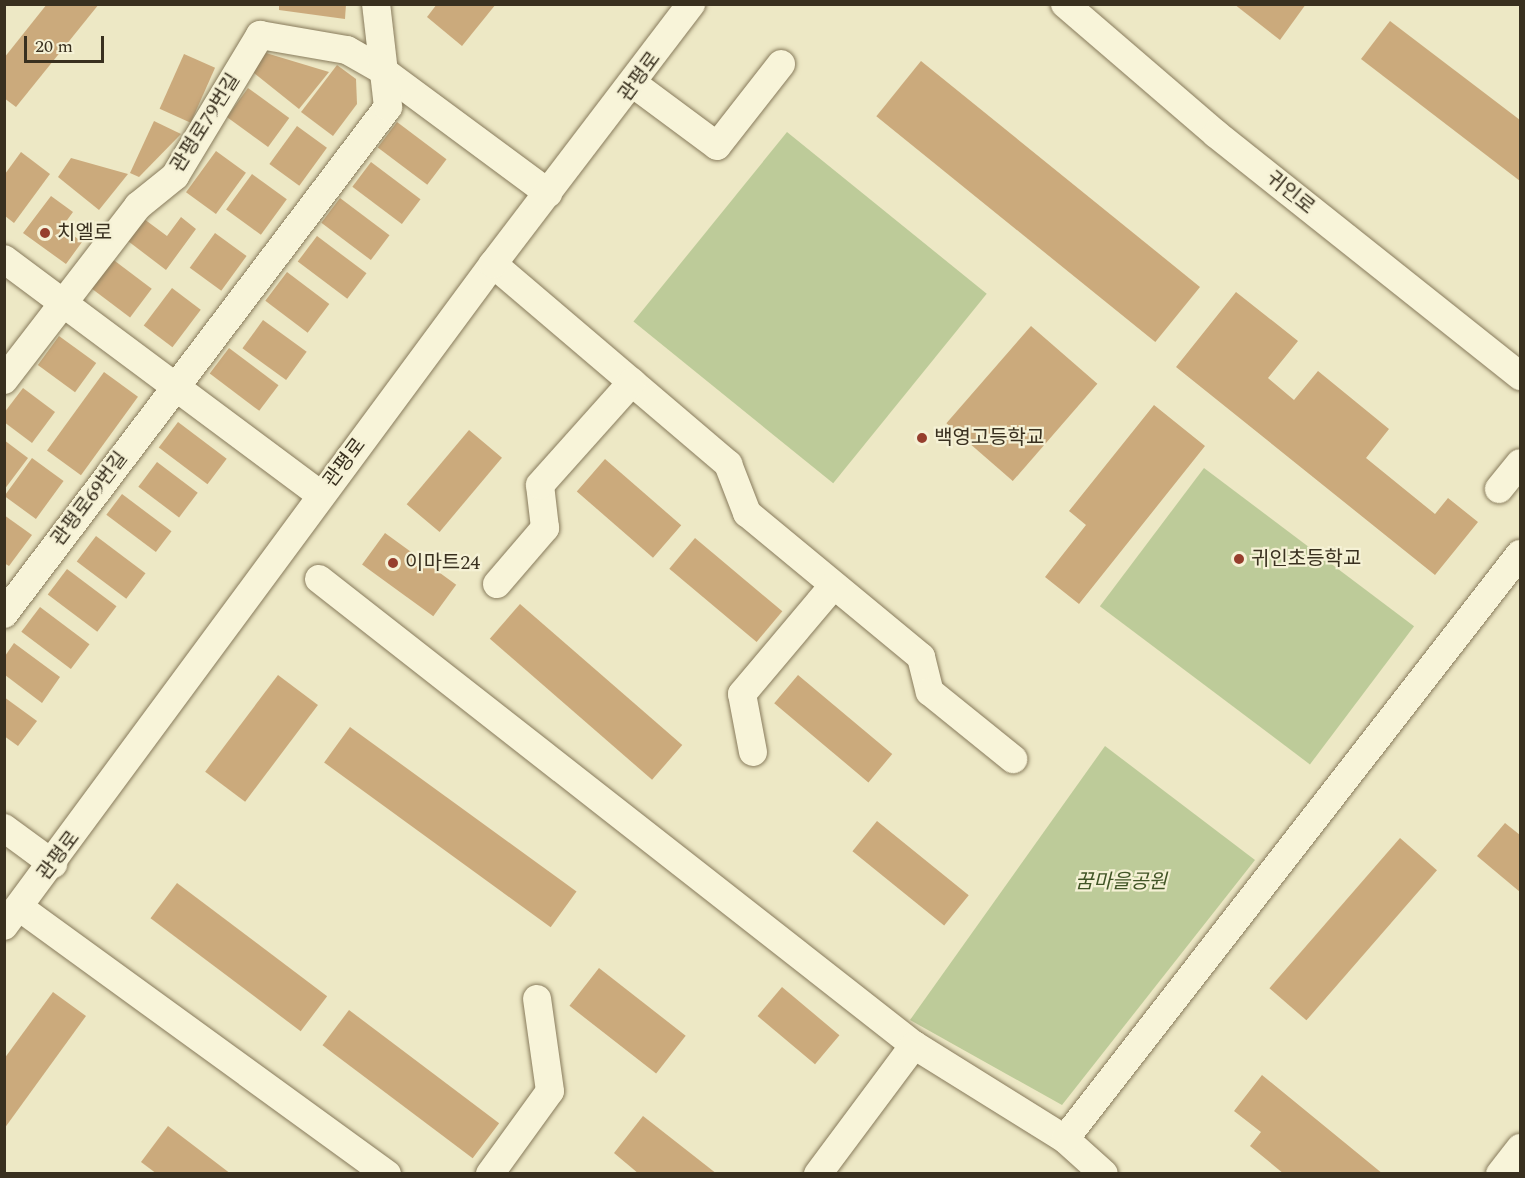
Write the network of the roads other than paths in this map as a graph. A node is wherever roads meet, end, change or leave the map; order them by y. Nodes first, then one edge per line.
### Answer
1 (376, 4) edge
2 (692, 4) edge
3 (1065, 4) edge
4 (781, 64) dead end
5 (382, 70) junction
6 (635, 85) junction
7 (548, 193) junction
8 (4, 259) edge
9 (493, 264) junction
10 (63, 303) junction
11 (1521, 376) edge
12 (4, 380) edge
13 (632, 382) junction
14 (175, 385) junction
15 (1521, 463) edge
16 (1499, 489) dead end
17 (321, 495) junction
18 (1521, 554) edge
19 (319, 579) dead end
20 (497, 584) dead end
21 (832, 586) junction
22 (4, 614) edge
23 (753, 752) dead end
24 (1013, 759) dead end
25 (4, 828) edge
26 (53, 864) junction
27 (12, 917) edge
28 (537, 999) dead end
29 (914, 1045) junction
30 (1065, 1139) junction
31 (1521, 1148) edge
32 (387, 1173) edge
33 (490, 1173) edge
34 (818, 1173) edge
35 (1104, 1173) edge
36 (1500, 1173) edge

1 - 5 street
2 - 6 street, 관평로
3 - 11 street, 귀인로
4 - 6 street
5 - 7 street
5 - 10 street, 관평로79번길
5 - 14 street
6 - 7 street, 관평로
7 - 9 street, 관평로
8 - 10 street
9 - 13 street
9 - 17 street, 관평로
10 - 12 street
10 - 14 street
13 - 20 street
13 - 21 street
14 - 17 street
14 - 22 street, 관평로69번길
15 - 16 street
17 - 26 street, 관평로
18 - 30 street
19 - 29 street
21 - 23 street
21 - 24 street
25 - 26 street
26 - 27 street, 관평로
27 - 32 street
28 - 33 street
29 - 30 street
29 - 34 street
30 - 35 street
31 - 36 street

